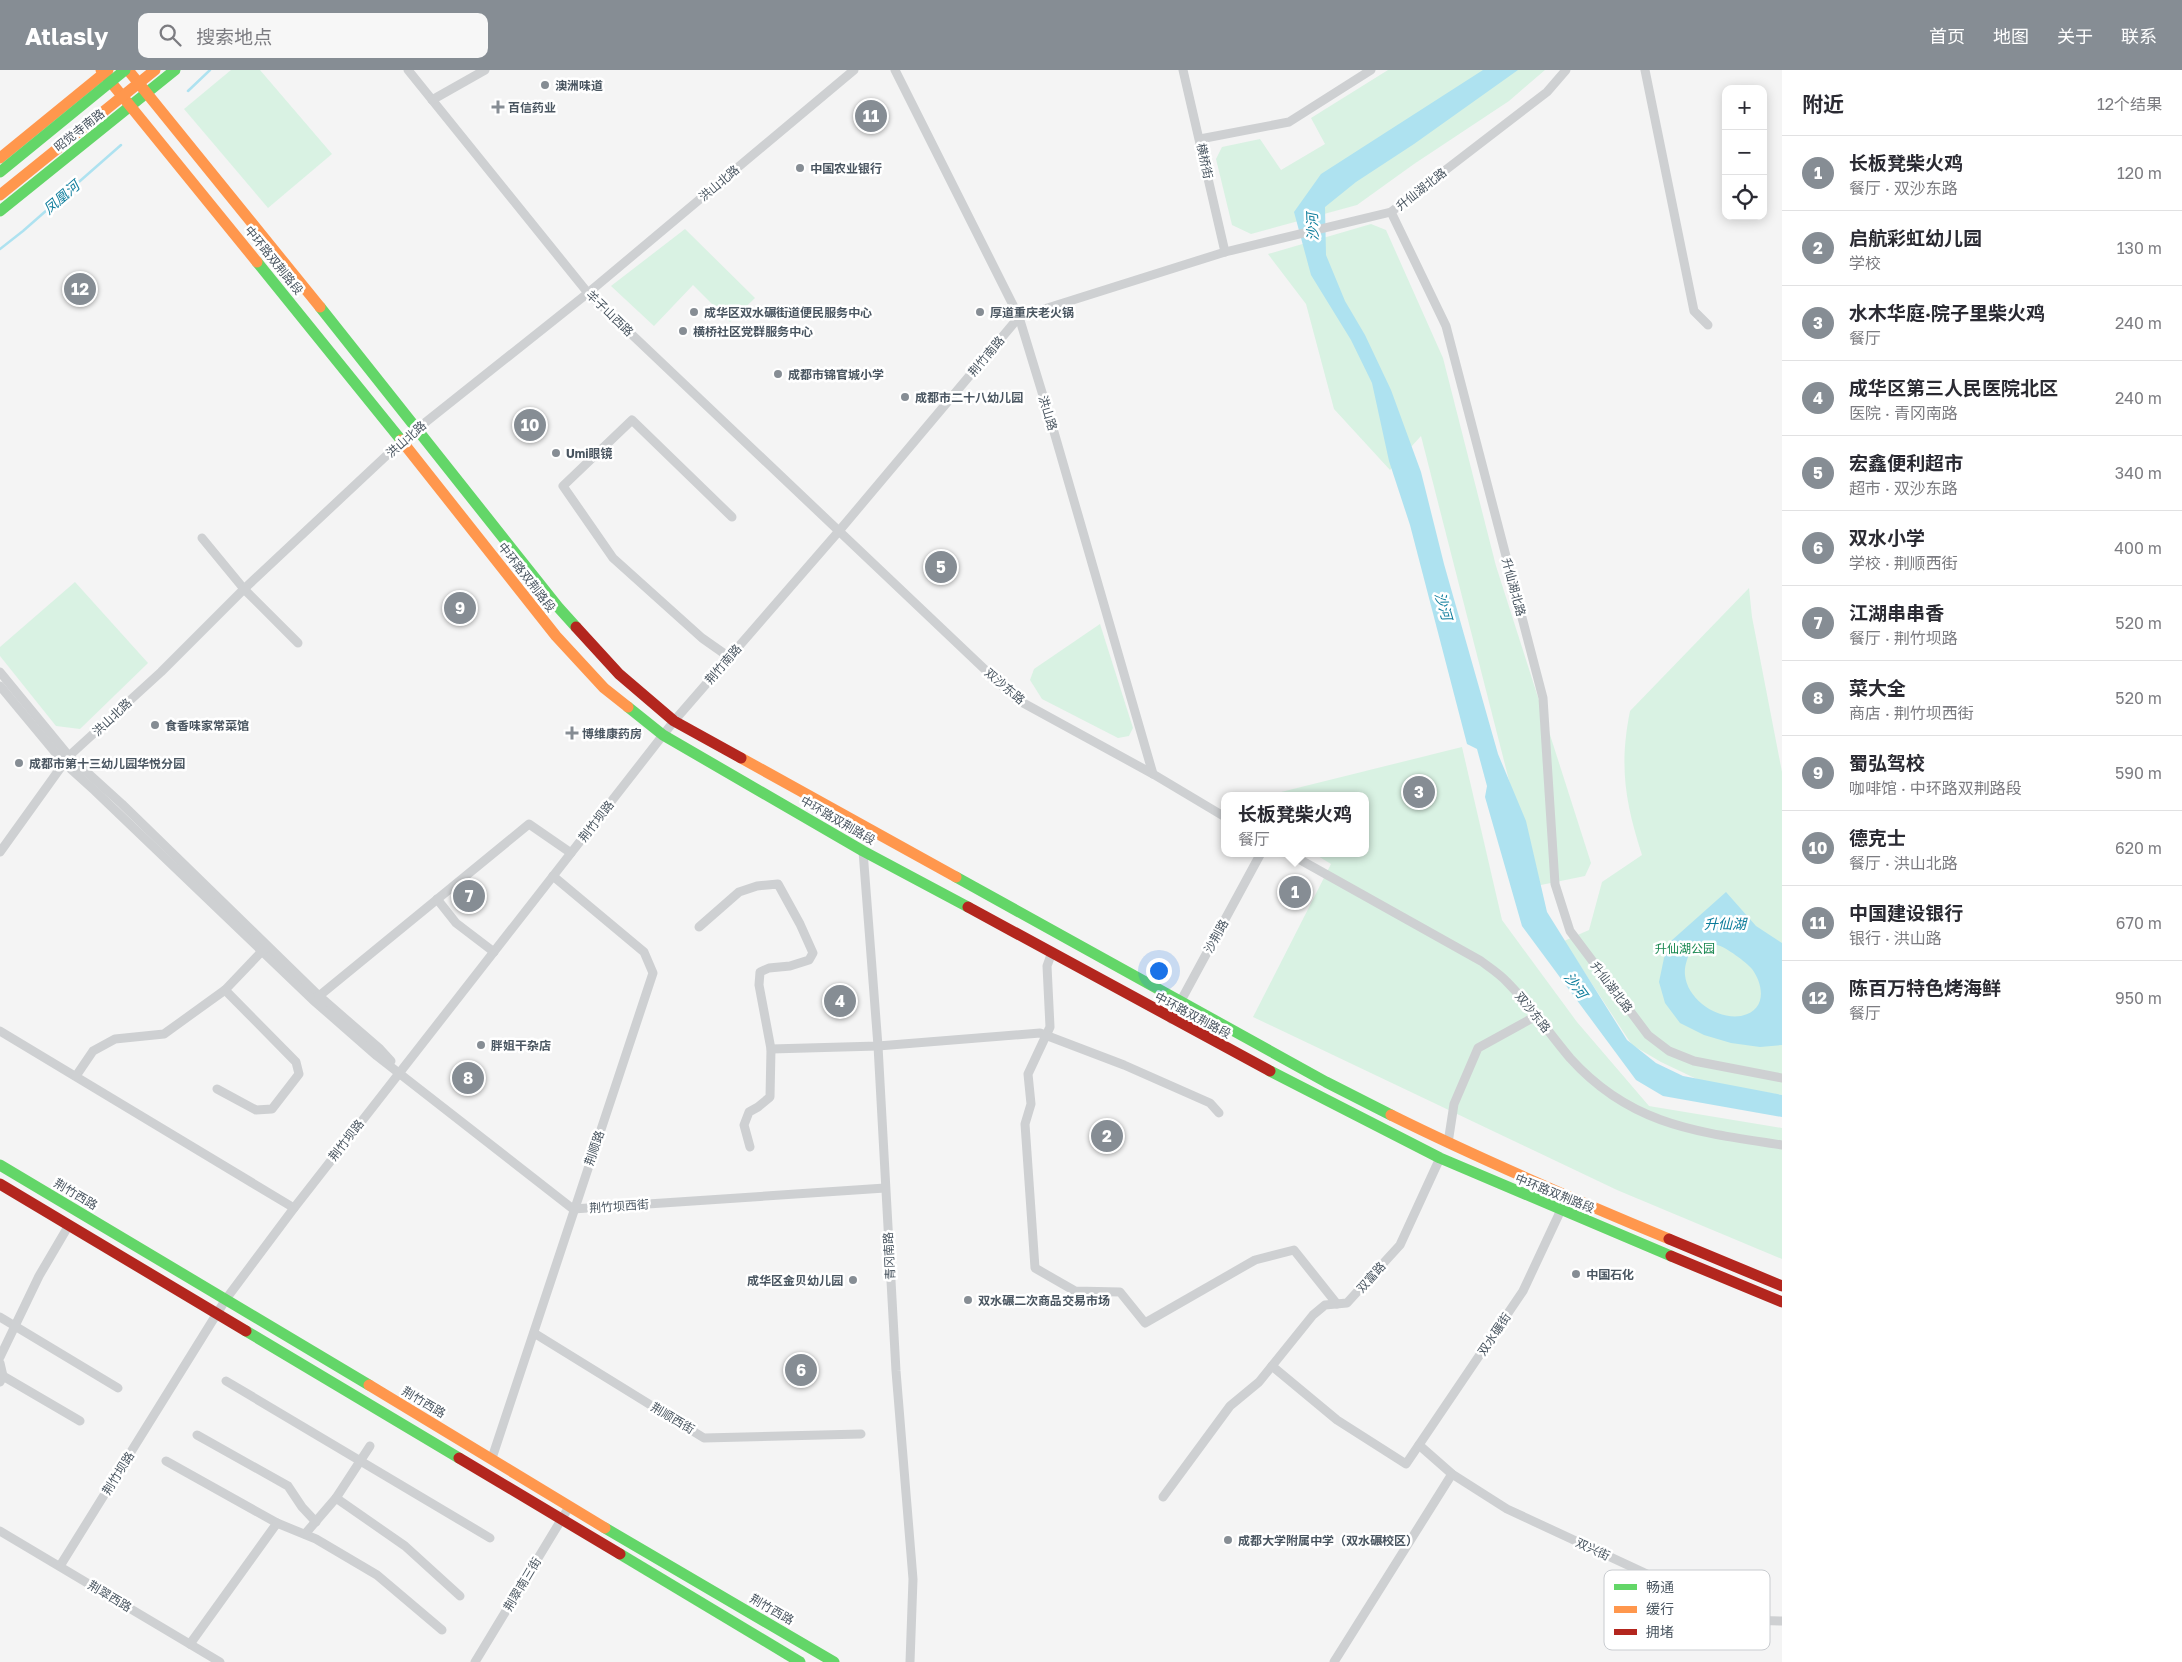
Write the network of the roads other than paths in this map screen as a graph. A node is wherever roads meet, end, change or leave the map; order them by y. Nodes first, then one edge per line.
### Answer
1 (127, 70) edge
2 (155, 70) edge
3 (175, 70) edge
4 (408, 70) edge
5 (485, 70) edge
6 (854, 70) edge
7 (895, 70) edge
8 (1183, 70) edge
9 (1371, 70) edge
10 (1566, 70) edge
11 (1645, 70) edge
12 (104, 71) edge
13 (1356, 74) edge
14 (148, 93) junction
15 (432, 100) junction
16 (132, 106) junction
17 (1200, 139) junction
18 (0, 158) edge
19 (0, 172) edge
20 (0, 195) edge
21 (0, 211) edge
22 (1391, 212) junction
23 (1225, 252) junction
24 (588, 293) junction
25 (1018, 317) junction
26 (1708, 325) dead end
27 (416, 429) junction
28 (402, 441) junction
29 (732, 517) dead end
30 (839, 531) junction
31 (202, 538) dead end
32 (244, 589) junction
33 (298, 643) dead end
34 (729, 657) junction
35 (0, 672) edge
36 (0, 686) edge
37 (674, 721) junction
38 (663, 735) junction
39 (66, 760) junction
40 (1153, 774) junction
41 (1221, 815) edge
42 (864, 851) junction
43 (0, 852) edge
44 (571, 853) junction
45 (1259, 857) edge
46 (1295, 857) edge
47 (553, 876) junction
48 (438, 899) junction
49 (699, 927) dead end
50 (264, 949) junction
51 (494, 952) junction
52 (1052, 952) junction
53 (225, 990) junction
54 (318, 996) junction
55 (1180, 1001) junction
56 (1536, 1016) junction
57 (1171, 1019) junction
58 (0, 1031) edge
59 (1047, 1036) junction
60 (878, 1046) junction
61 (771, 1049) junction
62 (399, 1071) junction
63 (76, 1076) junction
64 (1782, 1078) edge
65 (217, 1089) dead end
66 (1219, 1113) dead end
67 (1448, 1142) junction
68 (1782, 1145) edge
69 (750, 1147) dead end
70 (1440, 1158) junction
71 (0, 1165) edge
72 (0, 1184) edge
73 (885, 1188) junction
74 (1567, 1197) junction
75 (294, 1208) junction
76 (574, 1209) junction
77 (1561, 1210) junction
78 (69, 1225) junction
79 (1782, 1286) edge
80 (226, 1299) junction
81 (1782, 1302) edge
82 (1337, 1304) junction
83 (217, 1313) junction
84 (0, 1317) edge
85 (15, 1327) junction
86 (534, 1333) junction
87 (0, 1357) edge
88 (0, 1363) edge
89 (1272, 1366) junction
90 (2, 1379) edge
91 (226, 1381) dead end
92 (118, 1388) dead end
93 (80, 1421) dead end
94 (861, 1434) dead end
95 (197, 1435) dead end
96 (1419, 1445) junction
97 (370, 1446) dead end
98 (492, 1458) junction
99 (166, 1460) dead end
100 (360, 1461) junction
101 (1452, 1474) junction
102 (1163, 1497) dead end
103 (336, 1498) junction
104 (569, 1507) junction
105 (562, 1519) junction
106 (316, 1522) junction
107 (277, 1523) junction
108 (0, 1531) edge
109 (305, 1534) junction
110 (490, 1538) dead end
111 (60, 1566) junction
112 (1638, 1570) edge
113 (460, 1596) dead end
114 (442, 1630) dead end
115 (190, 1644) junction
116 (220, 1662) edge
117 (475, 1662) edge
118 (800, 1662) edge
119 (834, 1662) edge
120 (910, 1662) edge
121 (1334, 1662) edge

1 - 14 main road, 中环路双荆路段
1 - 19 main road, 昭觉寺南路, bridge
2 - 20 main road, 昭觉寺南路, bridge
3 - 14 main road, 昭觉寺南路
4 - 15 street, 羊子山西路
5 - 15 street
6 - 24 street, 洪山北路
7 - 25 street, 洪山路
8 - 17 street, 横桥街
9 - 13 street
10 - 22 street, 升仙湖北路
11 - 26 street
12 - 16 main road, 中环路双荆路段
12 - 18 main road
13 - 17 street
14 - 16 main road, 昭觉寺南路
14 - 27 main road, 中环路双荆路段
15 - 24 street, 羊子山西路
16 - 21 main road, 昭觉寺南路
16 - 28 main road, 中环路双荆路段
17 - 23 street, 横桥街
22 - 23 street
22 - 64 street, 升仙湖北路
23 - 25 street
24 - 27 street, 洪山北路
24 - 30 street, 羊子山西路
25 - 30 street, 荆竹南路
25 - 40 street, 洪山路
27 - 28 street, 洪山北路
27 - 37 main road, 中环路双荆路段
28 - 32 street, 洪山北路
28 - 38 main road, 中环路双荆路段
29 - 34 street
30 - 34 street, 荆竹南路
30 - 40 street, 双沙东路
31 - 32 street
32 - 33 street
32 - 39 street, 洪山北路
34 - 37 street, 荆竹南路
35 - 39 street
36 - 39 street
37 - 38 street, 荆竹南路
37 - 55 main road, 中环路双荆路段
38 - 42 main road, 中环路双荆路段
38 - 44 street, 荆竹坝路
39 - 43 street, 洪山北路
39 - 50 street
40 - 41 street, 双沙东路
42 - 52 main road, 中环路双荆路段
42 - 60 street, 青冈南路
44 - 47 street, 荆竹坝路
44 - 48 street
45 - 55 street, 沙荆路
46 - 56 street, 双沙东路
47 - 51 street, 荆竹坝路
47 - 76 street, 荆顺路
48 - 51 street
48 - 54 street
49 - 61 street
50 - 53 street
50 - 54 street
50 - 62 street
51 - 62 street, 荆竹坝路
52 - 57 main road, 中环路双荆路段
52 - 59 street
53 - 63 street
53 - 65 street
54 - 62 street
55 - 57 street, 沙荆路
55 - 67 main road, 中环路双荆路段
56 - 67 street
56 - 68 street, 双沙东路
57 - 70 main road, 中环路双荆路段
58 - 63 street
59 - 60 street
59 - 66 street
59 - 82 street
60 - 61 street
60 - 73 street, 青冈南路
61 - 69 street
62 - 75 street, 荆竹坝路
62 - 76 street, 荆竹坝西街
63 - 75 street
67 - 74 main road, 中环路双荆路段
70 - 77 main road, 中环路双荆路段
70 - 82 street, 双富路
71 - 80 main road, 荆竹西路
72 - 78 main road
73 - 76 street, 荆竹坝西街
73 - 120 street, 青冈南路
74 - 77 street, 双水碾街
74 - 79 main road, 中环路双荆路段
75 - 80 street, 荆竹坝路
76 - 86 street, 荆顺路
77 - 81 main road, 中环路双荆路段
77 - 96 street, 双水碾街
78 - 83 main road
78 - 85 street
80 - 83 street, 荆竹坝路
80 - 98 main road, 荆竹西路
82 - 89 street, 双富路
83 - 105 main road
83 - 111 street, 荆竹坝路
84 - 85 street
85 - 87 street
85 - 92 street
86 - 94 street, 荆顺西街
86 - 98 street, 荆顺路
88 - 90 street
89 - 96 street, 双水碾街
89 - 102 street, 双富路
90 - 93 street
91 - 100 street
95 - 106 street
96 - 101 street, 双兴街
97 - 100 street
98 - 104 main road, 荆竹西路
99 - 107 street
100 - 103 street
100 - 110 street
101 - 112 street, 双兴街
101 - 121 street
103 - 106 street
103 - 113 street
104 - 105 street, 荆翠南三街
104 - 119 main road, 荆竹西路
105 - 117 street, 荆翠南三街
105 - 118 main road
106 - 109 street
107 - 109 street
107 - 115 street
108 - 111 street, 荆翠西路
109 - 114 street
111 - 115 street, 荆翠西路
115 - 116 street, 荆翠西路

